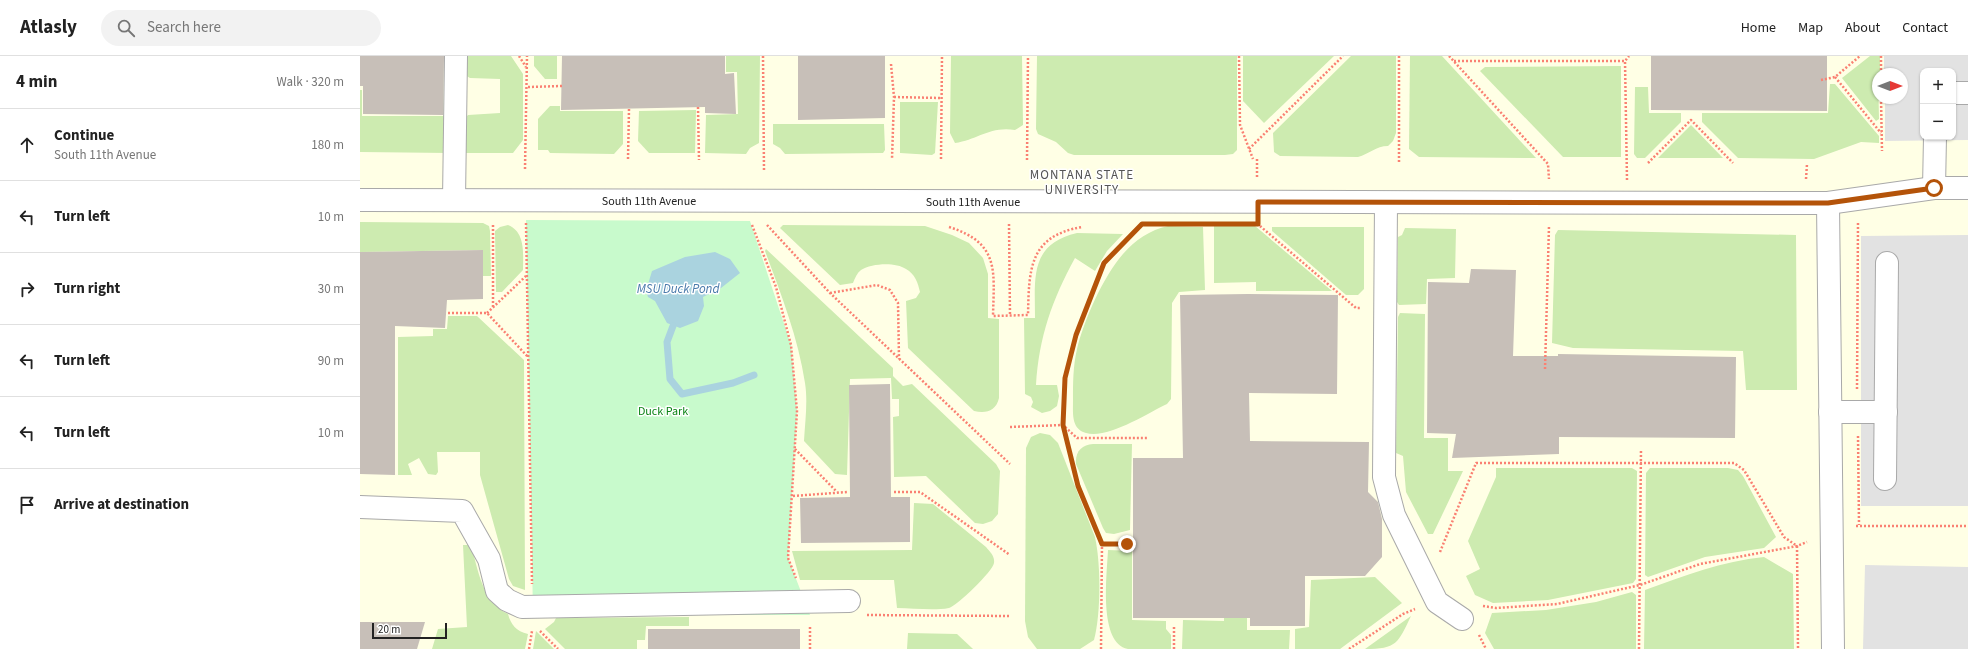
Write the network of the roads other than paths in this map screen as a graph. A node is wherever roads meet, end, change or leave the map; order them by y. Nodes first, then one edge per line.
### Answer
1 (456, 56) edge
2 (1956, 93) edge
3 (1968, 93) edge
4 (1935, 140) edge
5 (1934, 188) junction
6 (1968, 188) edge
7 (360, 200) edge
8 (454, 200) junction
9 (1386, 202) junction
10 (1828, 203) junction
11 (1887, 263) dead end
12 (1830, 412) junction
13 (1886, 412) junction
14 (1885, 480) dead end
15 (360, 507) edge
16 (856, 608) road end
17 (1462, 619) dead end
18 (1832, 649) edge

1 - 8 street
2 - 3 street
4 - 5 street
5 - 6 street, South 11th Avenue
5 - 10 street, South 11th Avenue
7 - 8 street, South 11th Avenue
8 - 9 street, South 11th Avenue
9 - 10 street, South 11th Avenue
9 - 17 street
10 - 12 street
11 - 13 street
12 - 13 street
12 - 18 street
13 - 14 street
15 - 16 street

